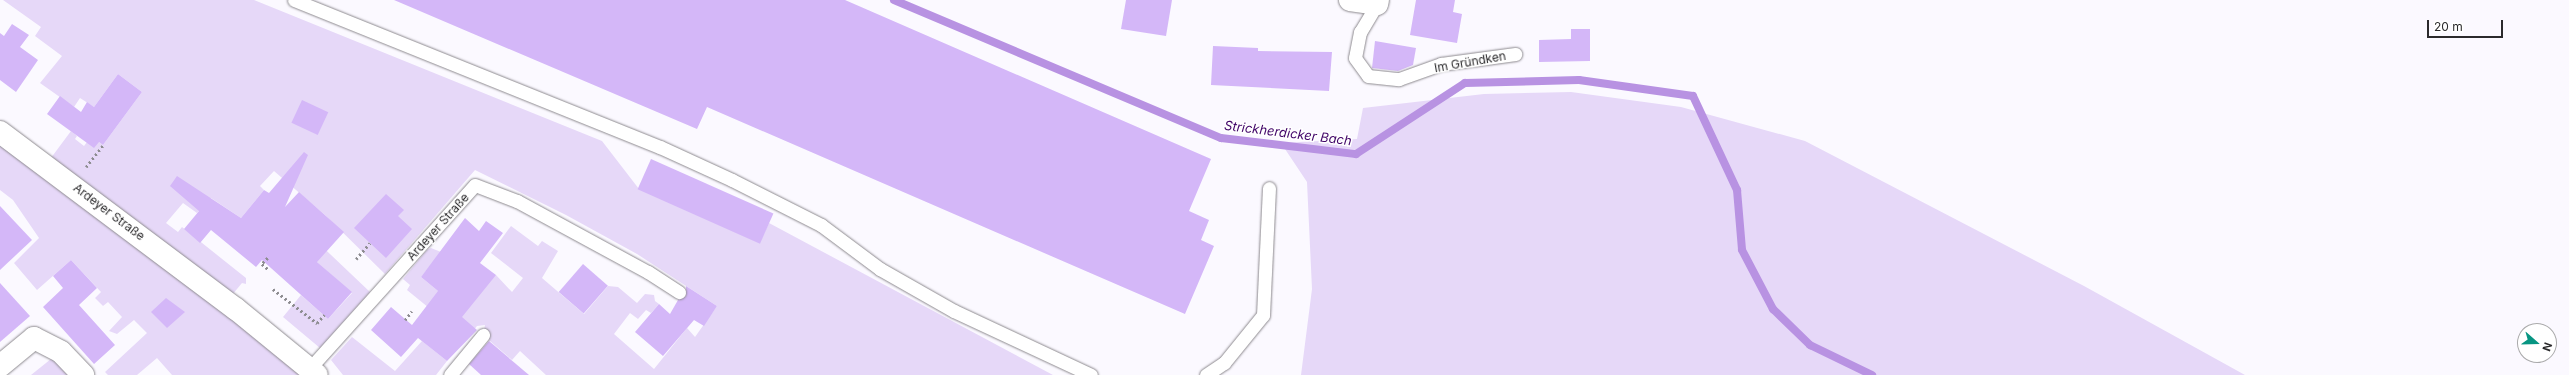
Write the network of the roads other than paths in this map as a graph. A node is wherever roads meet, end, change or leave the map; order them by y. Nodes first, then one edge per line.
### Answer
1 (294, 0) edge
2 (1350, 0) edge
3 (1378, 2) edge
4 (1515, 54) dead end
5 (0, 132) edge
6 (1270, 188) dead end
7 (679, 292) dead end
8 (483, 335) dead end
9 (0, 366) edge
10 (314, 371) edge
11 (83, 375) edge
12 (450, 375) edge
13 (1091, 375) edge
14 (1206, 375) edge

1 - 13 lane
2 - 3 main road
3 - 4 lane, Im Gründken
5 - 10 main road, Ardeyer Straße
6 - 14 lane
7 - 10 lane, Ardeyer Straße
8 - 12 lane
9 - 11 main road

